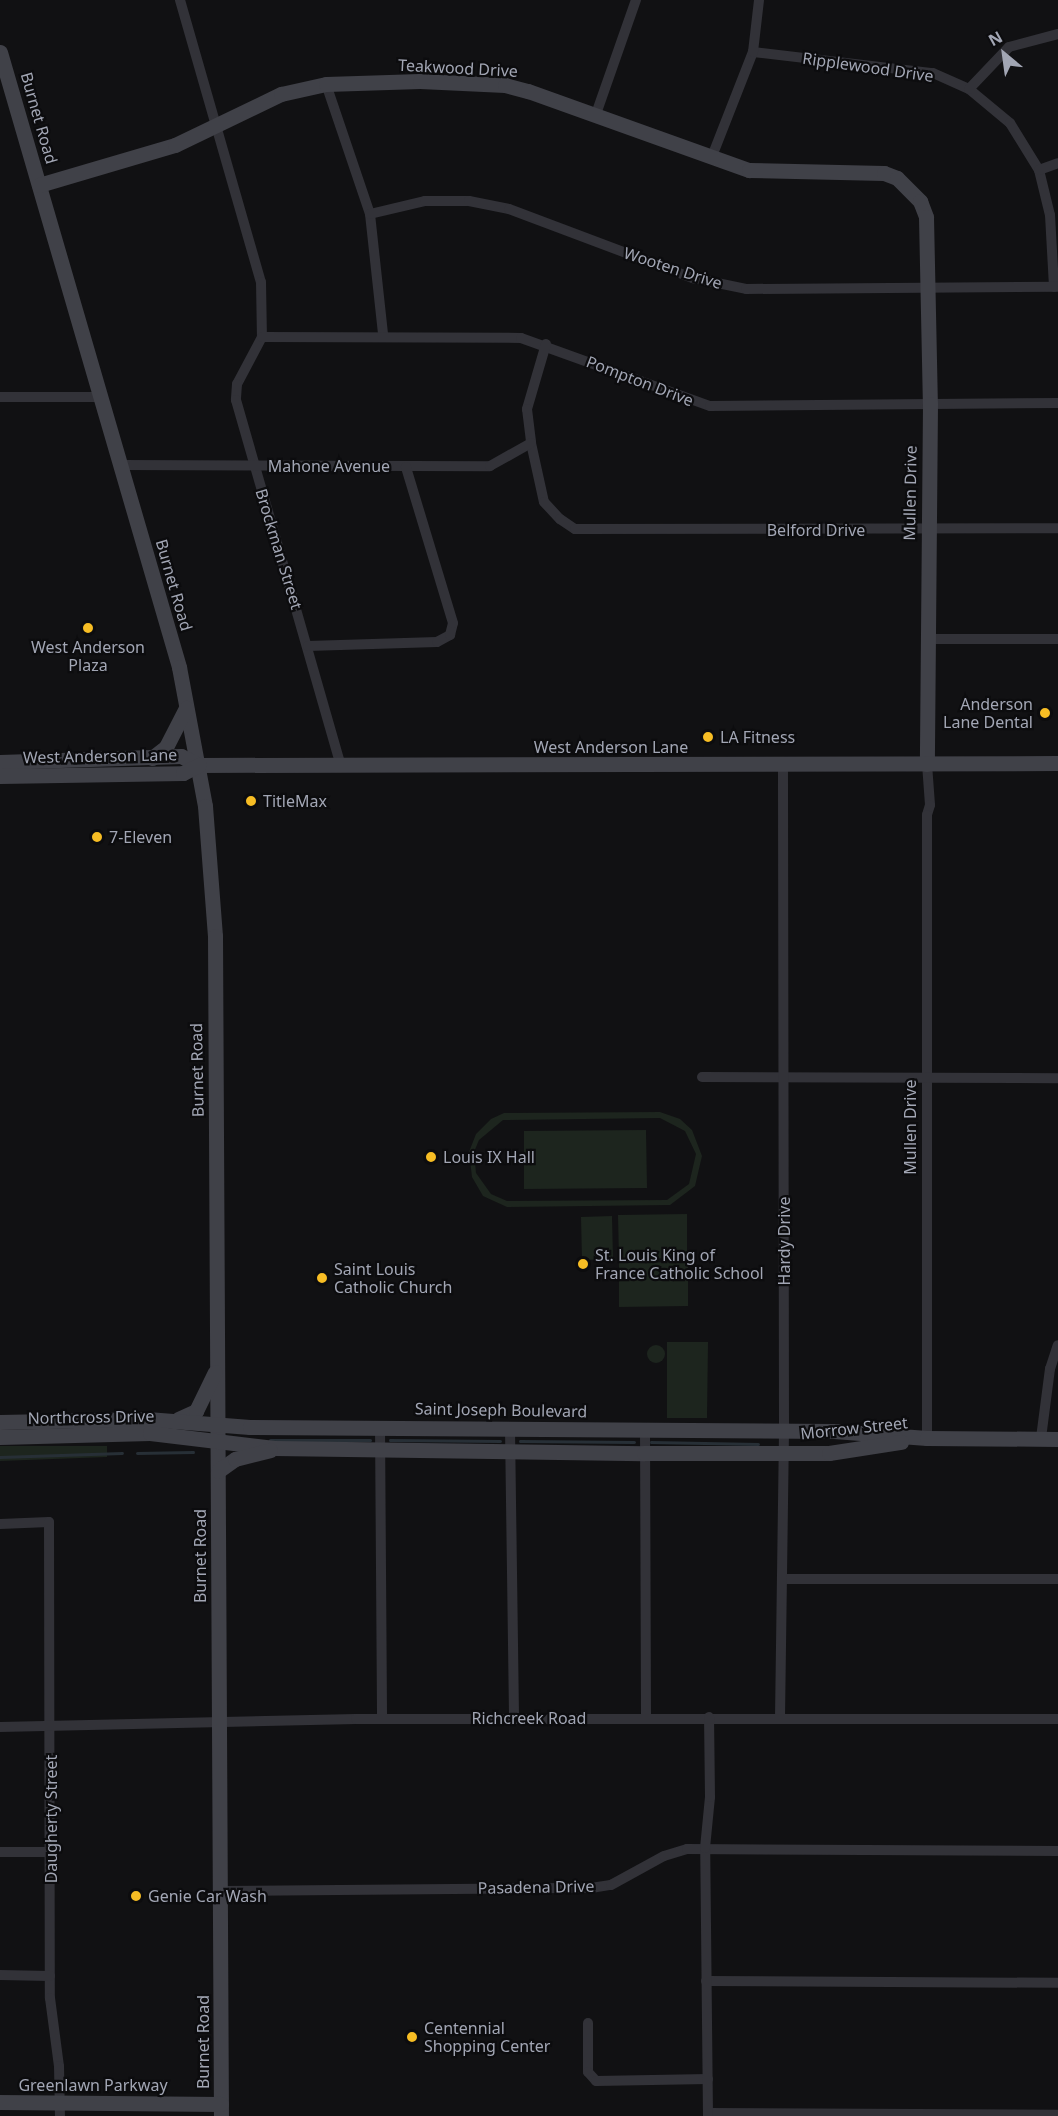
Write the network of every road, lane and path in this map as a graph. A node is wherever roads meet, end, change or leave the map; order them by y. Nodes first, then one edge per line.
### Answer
1 (180, 0) edge
2 (636, 0) edge
3 (759, 0) edge
4 (1058, 34) edge
5 (0, 52) edge
6 (753, 52) junction
7 (326, 84) junction
8 (969, 89) junction
9 (596, 114) junction
10 (218, 127) junction
11 (711, 159) junction
12 (1058, 163) edge
13 (1039, 170) junction
14 (39, 185) junction
15 (910, 188) joint
16 (370, 213) junction
17 (1056, 287) edge
18 (928, 288) junction
19 (383, 334) junction
20 (262, 337) junction
21 (546, 344) junction
22 (0, 397) edge
23 (100, 397) junction
24 (930, 404) junction
25 (1058, 404) edge
26 (531, 443) junction
27 (121, 465) junction
28 (255, 466) junction
29 (406, 467) junction
30 (1058, 528) edge
31 (927, 530) junction
32 (928, 639) junction
33 (1058, 639) edge
34 (308, 646) junction
35 (186, 708) junction
36 (152, 758) junction
37 (0, 762) edge
38 (1058, 763) edge
39 (783, 764) junction
40 (927, 764) junction
41 (200, 765) junction
42 (341, 765) junction
43 (0, 776) edge
44 (784, 1075) junction
45 (702, 1077) dead end
46 (928, 1078) junction
47 (1058, 1078) edge
48 (1058, 1345) edge
49 (218, 1365) junction
50 (173, 1421) junction
51 (0, 1422) edge
52 (218, 1424) junction
53 (380, 1426) junction
54 (30, 1428) junction
55 (510, 1429) junction
56 (645, 1430) junction
57 (784, 1431) junction
58 (0, 1437) edge
59 (927, 1438) junction
60 (1041, 1438) junction
61 (1058, 1439) edge
62 (218, 1440) junction
63 (274, 1448) junction
64 (379, 1449) junction
65 (511, 1451) junction
66 (644, 1453) junction
67 (784, 1453) junction
68 (218, 1471) junction
69 (0, 1524) edge
70 (782, 1579) junction
71 (1058, 1579) edge
72 (646, 1717) junction
73 (709, 1717) junction
74 (513, 1718) junction
75 (780, 1718) junction
76 (382, 1719) junction
77 (1058, 1719) edge
78 (219, 1721) junction
79 (0, 1727) edge
80 (51, 1727) junction
81 (705, 1848) junction
82 (1058, 1851) edge
83 (0, 1852) edge
84 (52, 1852) junction
85 (221, 1891) junction
86 (0, 1975) edge
87 (50, 1976) junction
88 (706, 1981) junction
89 (1058, 1983) edge
90 (588, 2023) dead end
91 (708, 2079) junction
92 (0, 2102) edge
93 (60, 2110) edge
94 (221, 2110) edge
95 (708, 2114) edge
96 (1058, 2115) edge

1 - 10 street
2 - 9 street
3 - 6 street
4 - 8 street
5 - 14 street, Burnet Road
6 - 8 street, Ripplewood Drive
6 - 11 street
7 - 9 street, Teakwood Drive
7 - 10 street, Teakwood Drive
7 - 16 street
8 - 13 street, Ripplewood Drive
9 - 11 street, Teakwood Drive
10 - 14 street, Teakwood Drive
10 - 20 street
11 - 15 street, Teakwood Drive
12 - 13 street
13 - 17 street, Ripplewood Drive
14 - 23 street, Burnet Road
15 - 18 street, Mullen Drive
16 - 18 street, Wooten Drive
16 - 19 street
17 - 18 street, Wooten Drive
18 - 24 street, Mullen Drive
19 - 20 street, Pompton Drive
19 - 21 street, Pompton Drive
20 - 28 street, Brockman Street
21 - 24 street, Pompton Drive
21 - 26 street
22 - 23 street
23 - 27 street, Burnet Road
24 - 25 street, Pompton Drive
24 - 31 street, Mullen Drive
26 - 29 street, Mahone Avenue
26 - 31 street, Belford Drive
27 - 28 street, Mahone Avenue
27 - 35 street, Burnet Road
28 - 29 street, Mahone Avenue
28 - 34 street, Brockman Street
29 - 34 street
30 - 31 street, Belford Drive
31 - 32 street, Mullen Drive
32 - 33 street
32 - 40 street, Mullen Drive
34 - 42 street, Brockman Street
35 - 36 street
35 - 41 street, Burnet Road
36 - 37 street, West Anderson Lane
36 - 41 street, West Anderson Lane
38 - 40 street, West Anderson Lane
39 - 40 street, West Anderson Lane
39 - 42 street, West Anderson Lane
39 - 44 street, Hardy Drive
40 - 46 street, Mullen Drive
41 - 42 street, West Anderson Lane
41 - 43 street, West Anderson Lane
41 - 49 street, Burnet Road
44 - 45 street
44 - 46 street
44 - 57 street, Hardy Drive
46 - 47 street
46 - 59 street, Mullen Drive
48 - 60 street
49 - 50 street
49 - 52 street, Burnet Road
50 - 52 street, Northcross Drive
50 - 54 street, Northcross Drive
51 - 54 street, Northcross Drive
52 - 53 street, Saint Joseph Boulevard
52 - 62 street, Burnet Road
53 - 55 street, Saint Joseph Boulevard
53 - 64 street
54 - 58 street, Northcross Drive
54 - 62 street, Northcross Drive
55 - 56 street, Saint Joseph Boulevard
55 - 65 street
56 - 57 street, Saint Joseph Boulevard
56 - 66 street
57 - 59 street, Morrow Street
57 - 67 street, Hardy Drive
59 - 60 street, Morrow Street
59 - 67 street, Morrow Street
60 - 61 street, Morrow Street
62 - 63 street
62 - 68 street, Burnet Road
63 - 64 street
63 - 68 street
64 - 65 street
64 - 76 street
65 - 66 street
65 - 74 street
66 - 67 street
66 - 72 street
67 - 70 street, Hardy Drive
68 - 78 street, Burnet Road
69 - 80 street, Daugherty Street
70 - 71 street
70 - 75 street, Hardy Drive
72 - 73 street, Richcreek Road
72 - 74 street, Richcreek Road
73 - 75 street, Richcreek Road
73 - 81 street
74 - 76 street, Richcreek Road
75 - 77 street, Richcreek Road
76 - 78 street, Richcreek Road
78 - 80 street, Richcreek Road
78 - 85 street, Burnet Road
79 - 80 street, Richcreek Road
80 - 84 street, Daugherty Street
81 - 82 street, Pasadena Drive
81 - 85 street, Pasadena Drive
81 - 88 street
83 - 84 street
84 - 87 street, Daugherty Street
85 - 94 street, Burnet Road
86 - 87 street
87 - 93 street, Daugherty Street
88 - 89 street
88 - 91 street
90 - 91 street
91 - 95 street
92 - 93 street, Greenlawn Parkway
93 - 94 street, Greenlawn Parkway
95 - 96 street

